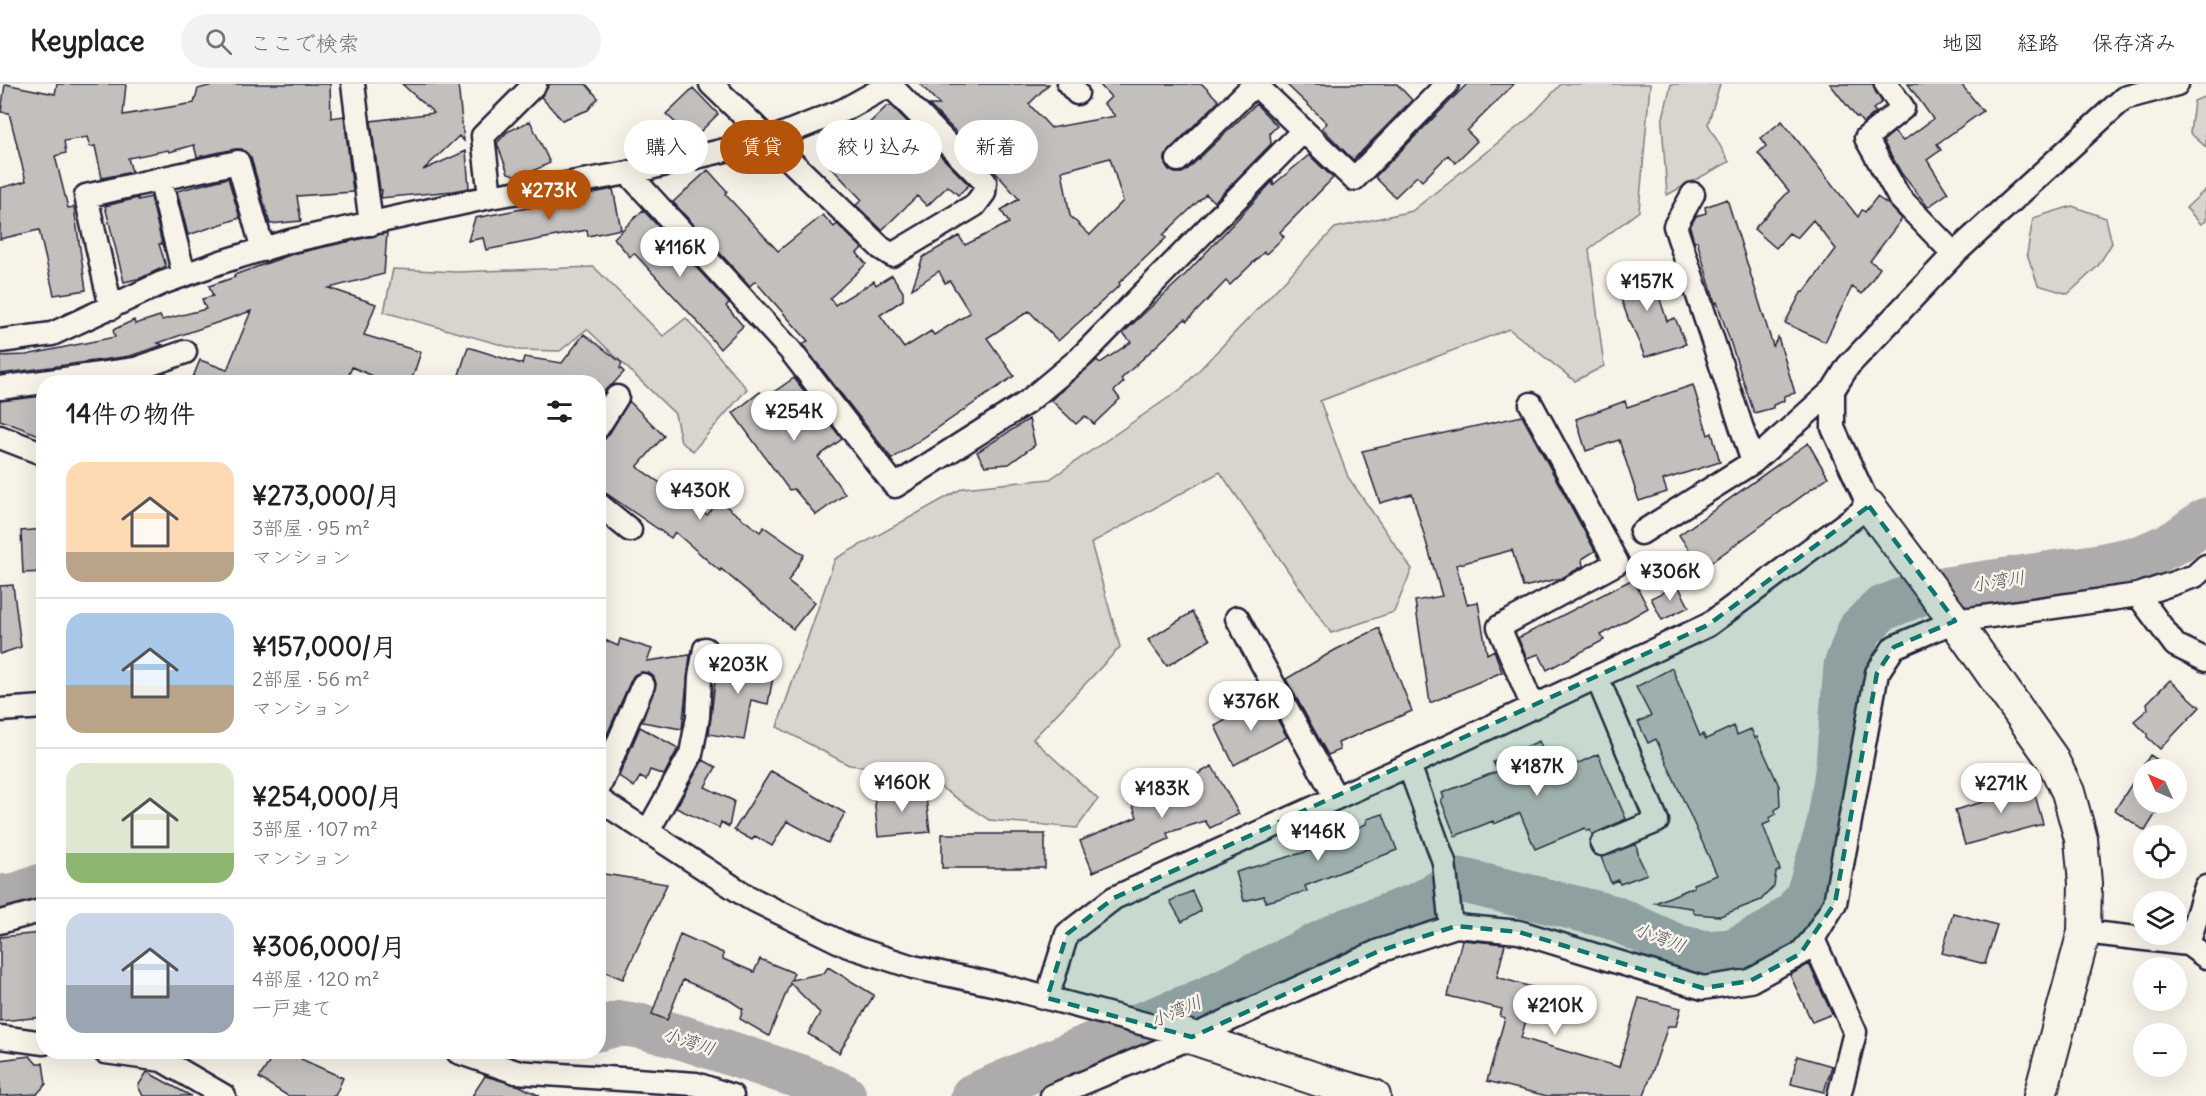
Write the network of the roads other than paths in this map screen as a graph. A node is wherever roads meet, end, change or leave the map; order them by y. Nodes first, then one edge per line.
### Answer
1 (353, 84) edge
2 (535, 84) edge
3 (891, 84) edge
4 (1447, 84) edge
5 (1886, 84) edge
6 (2177, 84) edge
7 (715, 85) edge
8 (1261, 86) edge
9 (749, 120) edge
10 (804, 126) edge
11 (1302, 132) junction
12 (1178, 160) dead end
13 (624, 174) edge
14 (629, 174) edge
15 (804, 174) edge
16 (160, 179) junction
17 (1693, 194) dead end
18 (490, 197) junction
19 (372, 224) junction
20 (263, 250) junction
21 (1954, 254) junction
22 (184, 275) junction
23 (111, 308) junction
24 (0, 341) edge
25 (185, 352) dead end
26 (93, 375) edge
27 (36, 383) edge
28 (0, 388) edge
29 (1833, 390) junction
30 (617, 398) dead end
31 (1531, 404) dead end
32 (606, 415) edge
33 (0, 437) edge
34 (36, 451) edge
35 (1753, 462) junction
36 (1869, 506) junction
37 (606, 510) edge
38 (630, 530) dead end
39 (1641, 533) dead end
40 (2206, 566) edge
41 (2138, 596) junction
42 (1237, 618) dead end
43 (1953, 618) junction
44 (705, 650) dead end
45 (2206, 660) edge
46 (1597, 677) junction
47 (642, 685) dead end
48 (1533, 707) junction
49 (36, 708) edge
50 (0, 710) edge
51 (1409, 765) junction
52 (606, 771) edge
53 (1336, 798) junction
54 (606, 804) edge
55 (648, 831) junction
56 (1602, 844) dead end
57 (2206, 887) edge
58 (36, 912) edge
59 (0, 922) edge
60 (1450, 927) junction
61 (2084, 932) junction
62 (1813, 939) junction
63 (2197, 950) edge
64 (1047, 998) junction
65 (1184, 1034) junction
66 (0, 1037) edge
67 (36, 1042) edge
68 (166, 1059) edge
69 (478, 1059) edge
70 (725, 1095) edge
71 (224, 1096) edge
72 (1053, 1096) edge
73 (1374, 1096) edge
74 (1839, 1096) edge
75 (2040, 1096) edge

1 - 19 street
2 - 18 street
3 - 10 street
3 - 15 street
4 - 11 street
5 - 21 street
6 - 21 street
7 - 9 street
8 - 11 street
8 - 12 street
11 - 14 street
13 - 18 street
16 - 20 street
16 - 22 street
16 - 23 street
17 - 35 street
18 - 19 street
19 - 20 street
20 - 22 street
21 - 29 street
22 - 23 street
23 - 24 street
25 - 26 street
27 - 28 street
29 - 35 street
29 - 36 street
30 - 32 street
31 - 48 street
33 - 34 street
35 - 39 street
36 - 43 street
36 - 46 street
37 - 38 street
40 - 41 street
41 - 43 street
41 - 45 street
42 - 53 street
43 - 61 street
43 - 62 street
44 - 55 street
46 - 48 street
46 - 56 street
47 - 52 street
48 - 51 street
49 - 50 street
51 - 53 street
51 - 60 street
53 - 64 street
54 - 55 street
55 - 64 street
57 - 63 street
58 - 59 street
60 - 62 street
60 - 65 street
61 - 63 street
61 - 75 street
62 - 74 street
64 - 65 street
65 - 72 street
65 - 73 street
66 - 67 street
68 - 71 street
69 - 70 street

